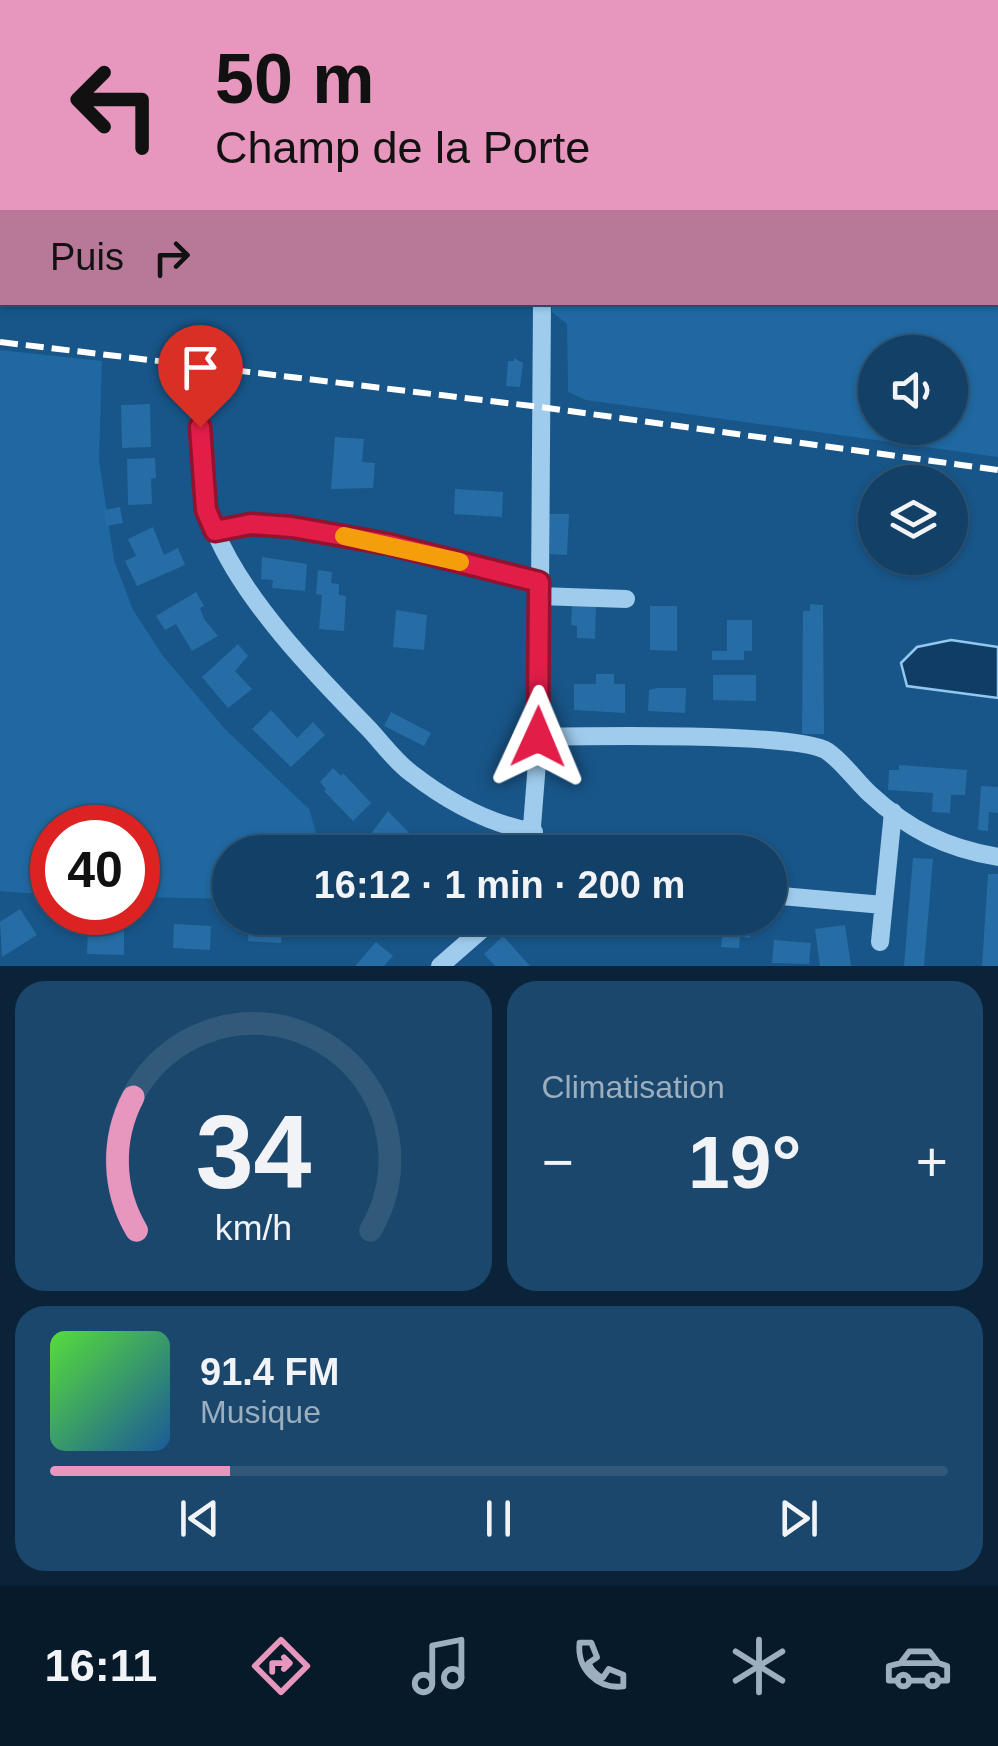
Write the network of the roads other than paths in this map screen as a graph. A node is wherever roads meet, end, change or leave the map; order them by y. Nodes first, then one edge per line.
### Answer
1 (542, 305) edge
2 (200, 398) dead end
3 (215, 531) junction
4 (539, 589) junction
5 (626, 599) dead end
6 (538, 737) junction
7 (893, 812) junction
8 (534, 832) junction
9 (533, 835) edge
10 (998, 857) edge
11 (787, 895) edge
12 (884, 904) junction
13 (476, 935) edge
14 (880, 942) dead end
15 (440, 966) edge

1 - 4 street
2 - 3 street
3 - 4 street
3 - 8 street
4 - 5 street
4 - 6 street
6 - 7 street
6 - 8 street
7 - 10 street
7 - 12 street
8 - 9 street
11 - 12 street
12 - 14 street
13 - 15 street

